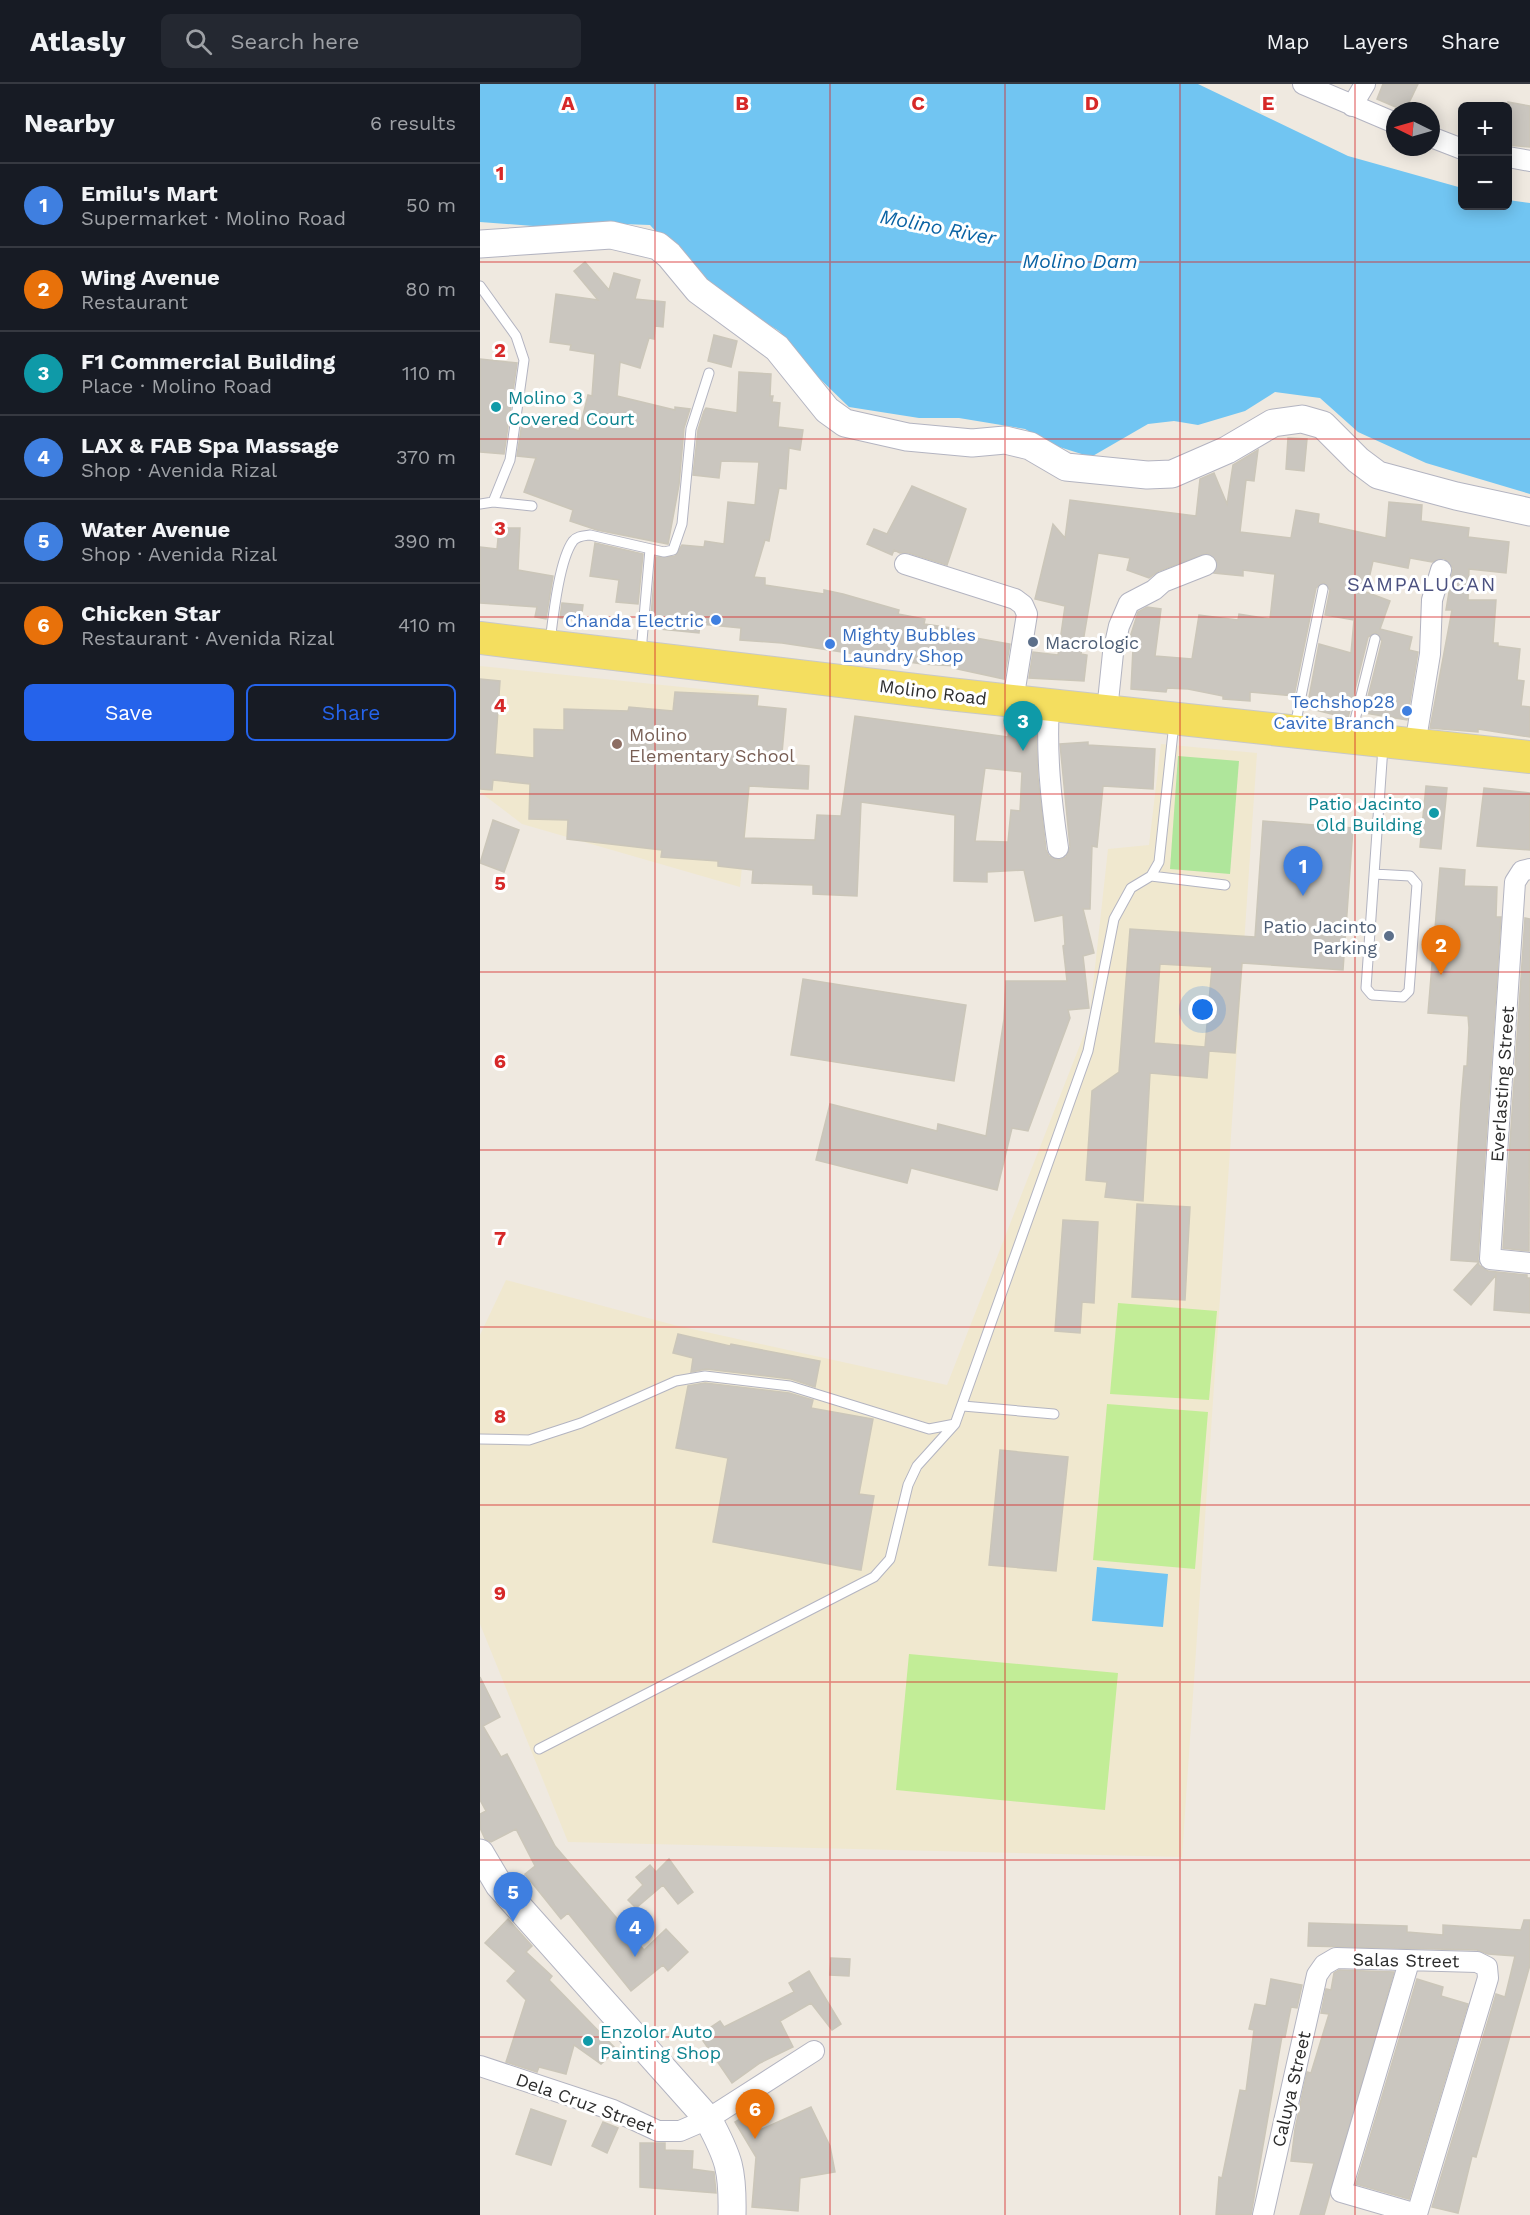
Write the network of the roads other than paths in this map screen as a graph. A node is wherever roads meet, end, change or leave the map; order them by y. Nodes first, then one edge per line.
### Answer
1 (1304, 84) edge
2 (1365, 84) edge
3 (1352, 106) junction
4 (1386, 119) edge
5 (1440, 140) edge
6 (1458, 147) edge
7 (1512, 158) edge
8 (1530, 161) edge
9 (480, 244) edge
10 (480, 286) edge
11 (709, 373) dead end
12 (493, 502) junction
13 (480, 504) edge
14 (532, 506) dead end
15 (1530, 512) edge
16 (650, 549) junction
17 (905, 564) dead end
18 (1206, 565) dead end
19 (1441, 570) dead end
20 (1323, 589) dead end
21 (480, 638) edge
22 (1375, 639) dead end
23 (549, 646) junction
24 (640, 658) junction
25 (1013, 701) junction
26 (1049, 705) junction
27 (1107, 711) junction
28 (1174, 718) junction
29 (1293, 731) junction
30 (1351, 738) junction
31 (1384, 741) junction
32 (1415, 745) junction
33 (1530, 757) edge
34 (1058, 848) dead end
35 (1526, 870) edge
36 (1374, 874) junction
37 (1150, 876) junction
38 (1225, 885) dead end
39 (1530, 1263) edge
40 (963, 1406) junction
41 (1054, 1414) dead end
42 (955, 1424) junction
43 (480, 1439) edge
44 (539, 1749) dead end
45 (480, 1853) edge
46 (1409, 1962) junction
47 (1324, 1965) joint
48 (814, 2051) dead end
49 (480, 2066) edge
50 (708, 2119) junction
51 (1417, 2214) edge
52 (732, 2215) edge
53 (1263, 2215) edge

1 - 3 street
2 - 3 street
3 - 4 street
5 - 6 street
7 - 8 street
9 - 15 street
10 - 12 lane
11 - 16 lane
12 - 13 lane
12 - 14 lane
16 - 23 lane
16 - 24 lane
17 - 25 street
18 - 27 street
19 - 32 street
20 - 29 lane
21 - 23 main road, Molino Road
22 - 30 lane
23 - 24 main road, Molino Road
24 - 25 main road, Molino Road
25 - 26 main road, Molino Road
26 - 27 main road, Molino Road
26 - 34 street
27 - 28 main road, Molino Road
28 - 29 main road, Molino Road
28 - 37 lane
29 - 30 main road, Molino Road
30 - 31 main road, Molino Road
31 - 32 main road, Molino Road
31 - 36 lane
32 - 33 main road, Molino Road
35 - 39 street, Everlasting Street
36 - 36 lane
37 - 38 lane
37 - 40 lane
40 - 41 lane
40 - 42 lane
42 - 43 lane
42 - 44 lane
45 - 50 street
46 - 47 street, Salas Street
46 - 51 street
46 - 51 street, Salas Street
47 - 53 street, Caluya Street
48 - 50 street, Dela Cruz Street
49 - 50 street, Dela Cruz Street
50 - 52 street

